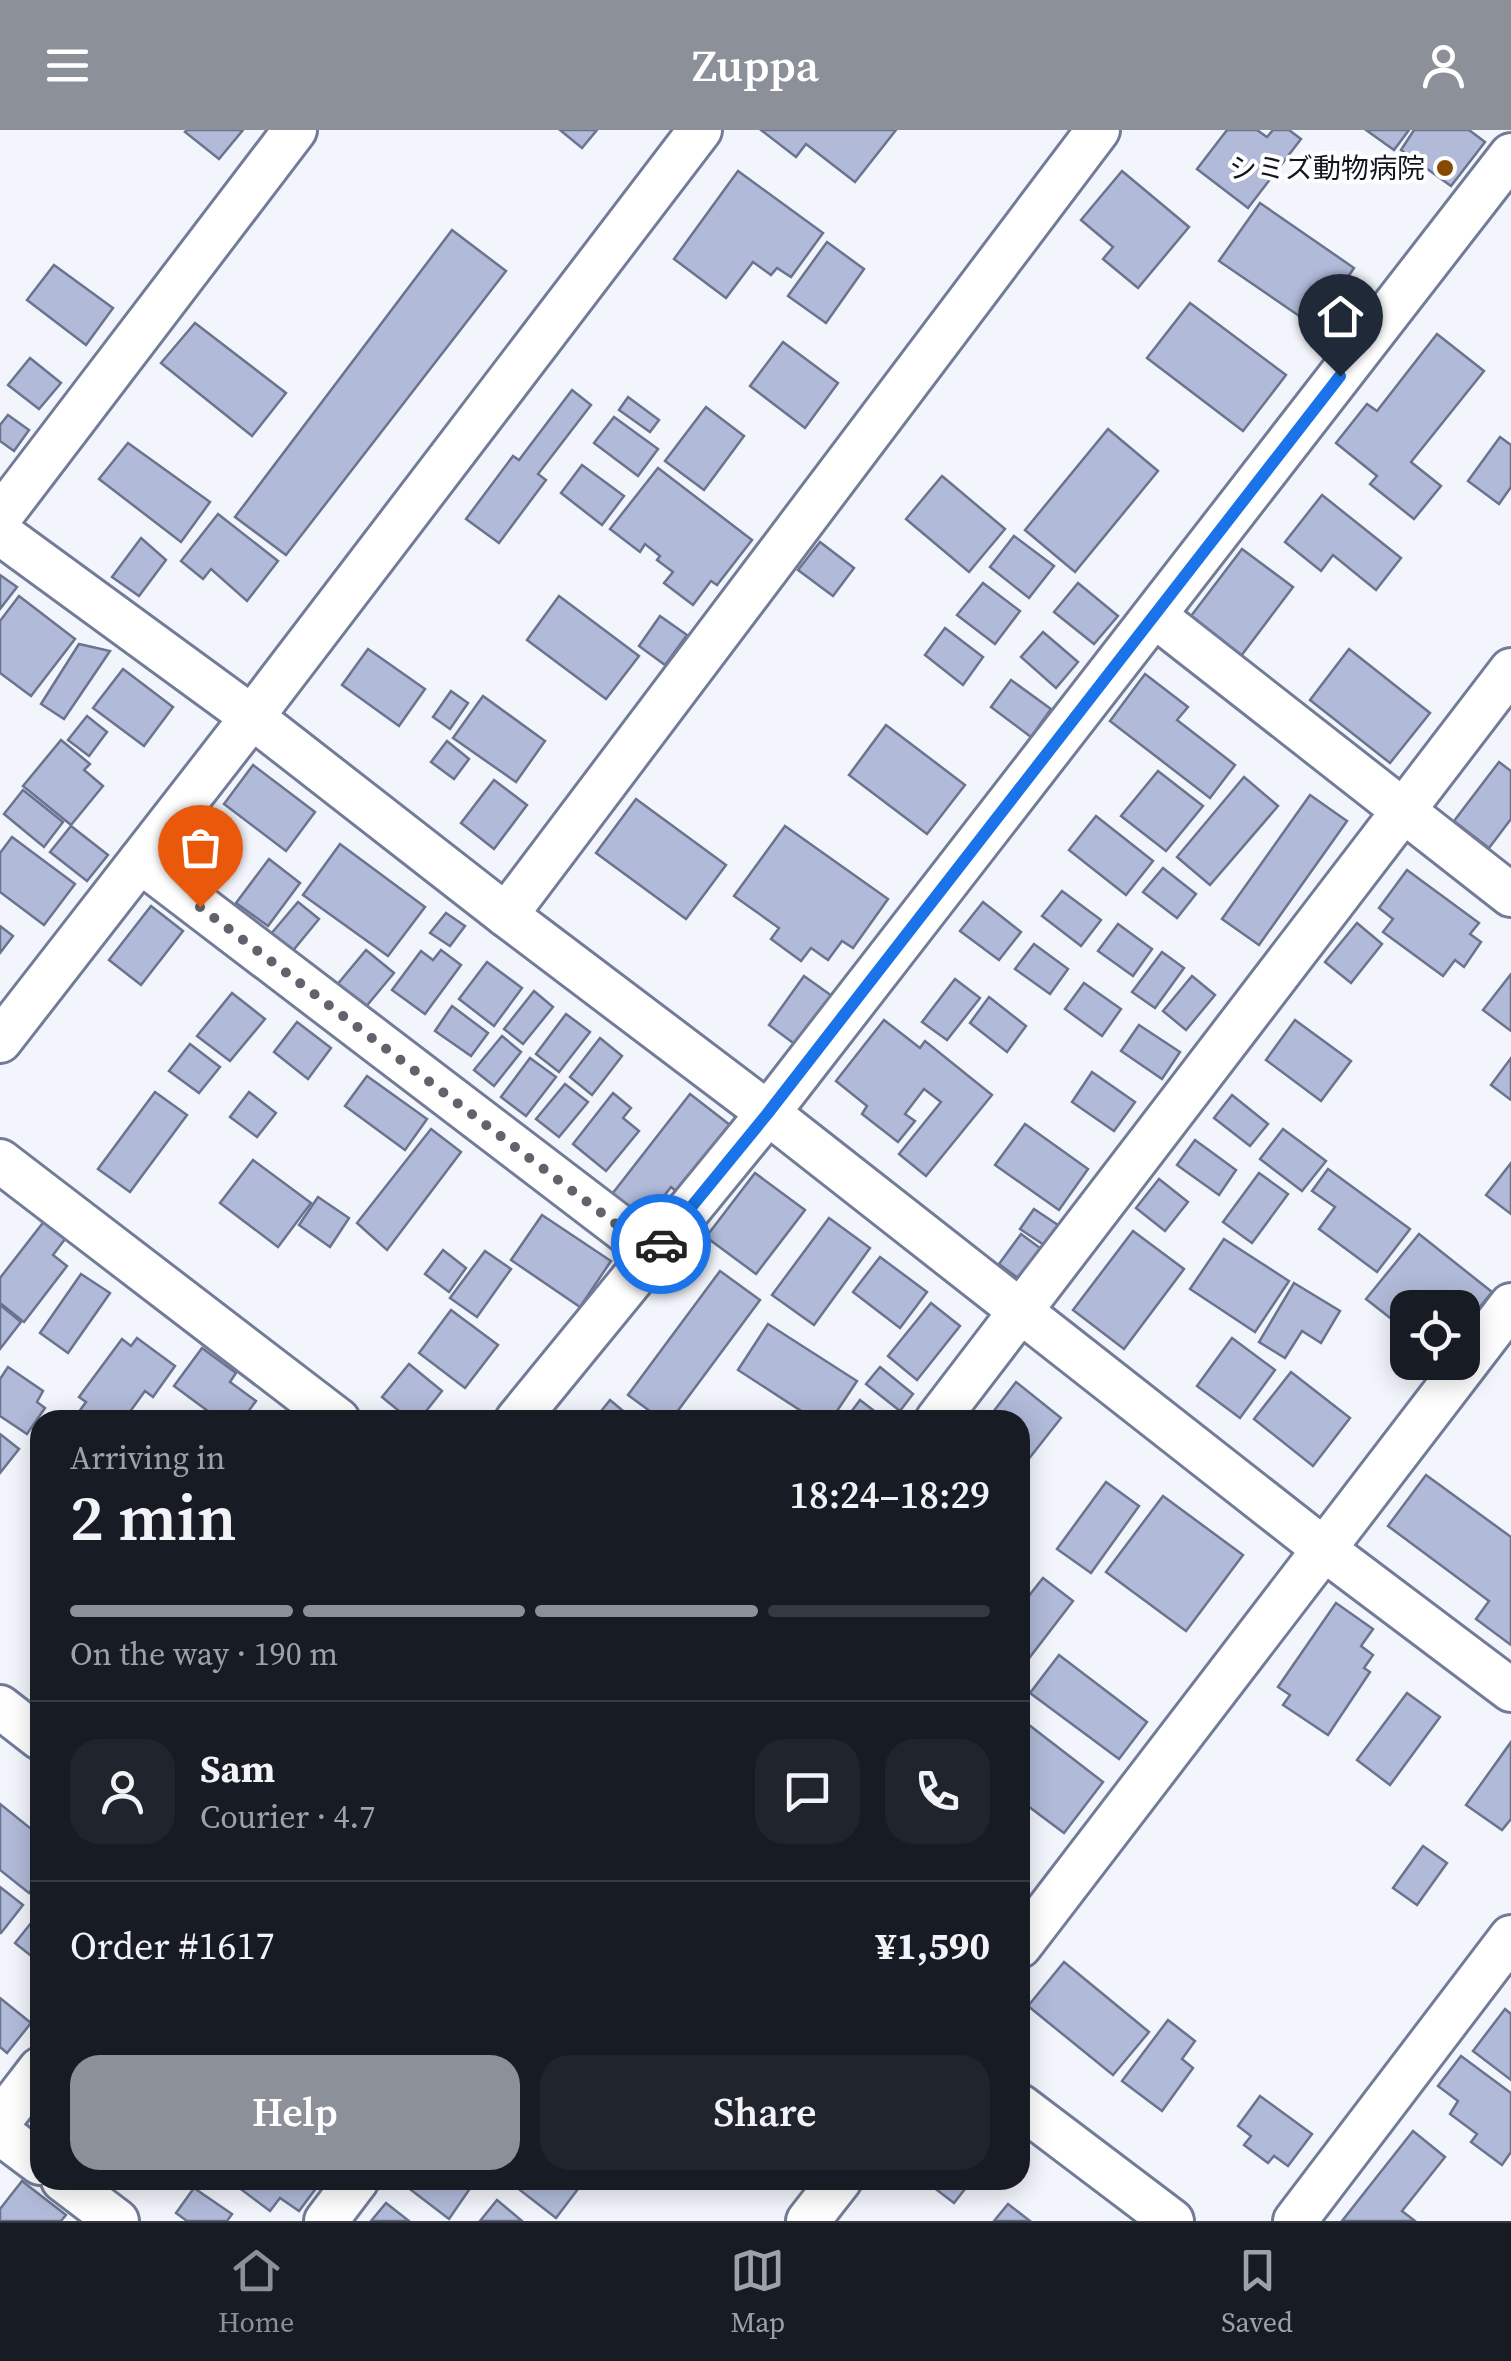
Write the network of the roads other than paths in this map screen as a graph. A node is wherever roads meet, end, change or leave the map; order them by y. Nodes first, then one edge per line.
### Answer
1 (295, 130) edge
2 (700, 130) edge
3 (1098, 130) edge
4 (1511, 155) edge
5 (0, 517) edge
6 (0, 533) edge
7 (1154, 616) junction
8 (1511, 670) edge
9 (252, 717) junction
10 (1404, 810) junction
11 (140, 861) junction
12 (1511, 895) edge
13 (506, 915) junction
14 (0, 1041) edge
15 (768, 1113) junction
16 (0, 1160) edge
17 (654, 1253) junction
18 (1511, 1305) edge
19 (1020, 1312) junction
20 (325, 1410) edge
21 (525, 1410) edge
22 (945, 1410) edge
23 (1325, 1550) junction
24 (1511, 1690) edge
25 (0, 1708) edge
26 (30, 1730) edge
27 (1030, 1933) edge
28 (1511, 1937) edge
29 (30, 2082) edge
30 (1030, 2114) edge
31 (0, 2121) edge
32 (0, 2133) edge
33 (30, 2156) edge
34 (76, 2190) edge
35 (349, 2190) edge
36 (832, 2190) edge
37 (117, 2221) edge
38 (326, 2221) edge
39 (808, 2221) edge
40 (1172, 2221) edge
41 (1295, 2221) edge

1 - 5 street
2 - 9 street
3 - 13 street
4 - 7 street
6 - 9 street
7 - 10 street
7 - 15 street
8 - 10 street
9 - 11 street
9 - 13 street
10 - 12 street
10 - 19 street
11 - 14 street
11 - 17 street
13 - 15 street
15 - 17 street
15 - 19 street
16 - 20 street
17 - 21 street
18 - 23 street
19 - 22 street
19 - 23 street
23 - 24 street
23 - 27 street
25 - 26 street
28 - 41 street
29 - 31 street
30 - 40 street
32 - 33 street
34 - 37 street
35 - 38 street
36 - 39 street

